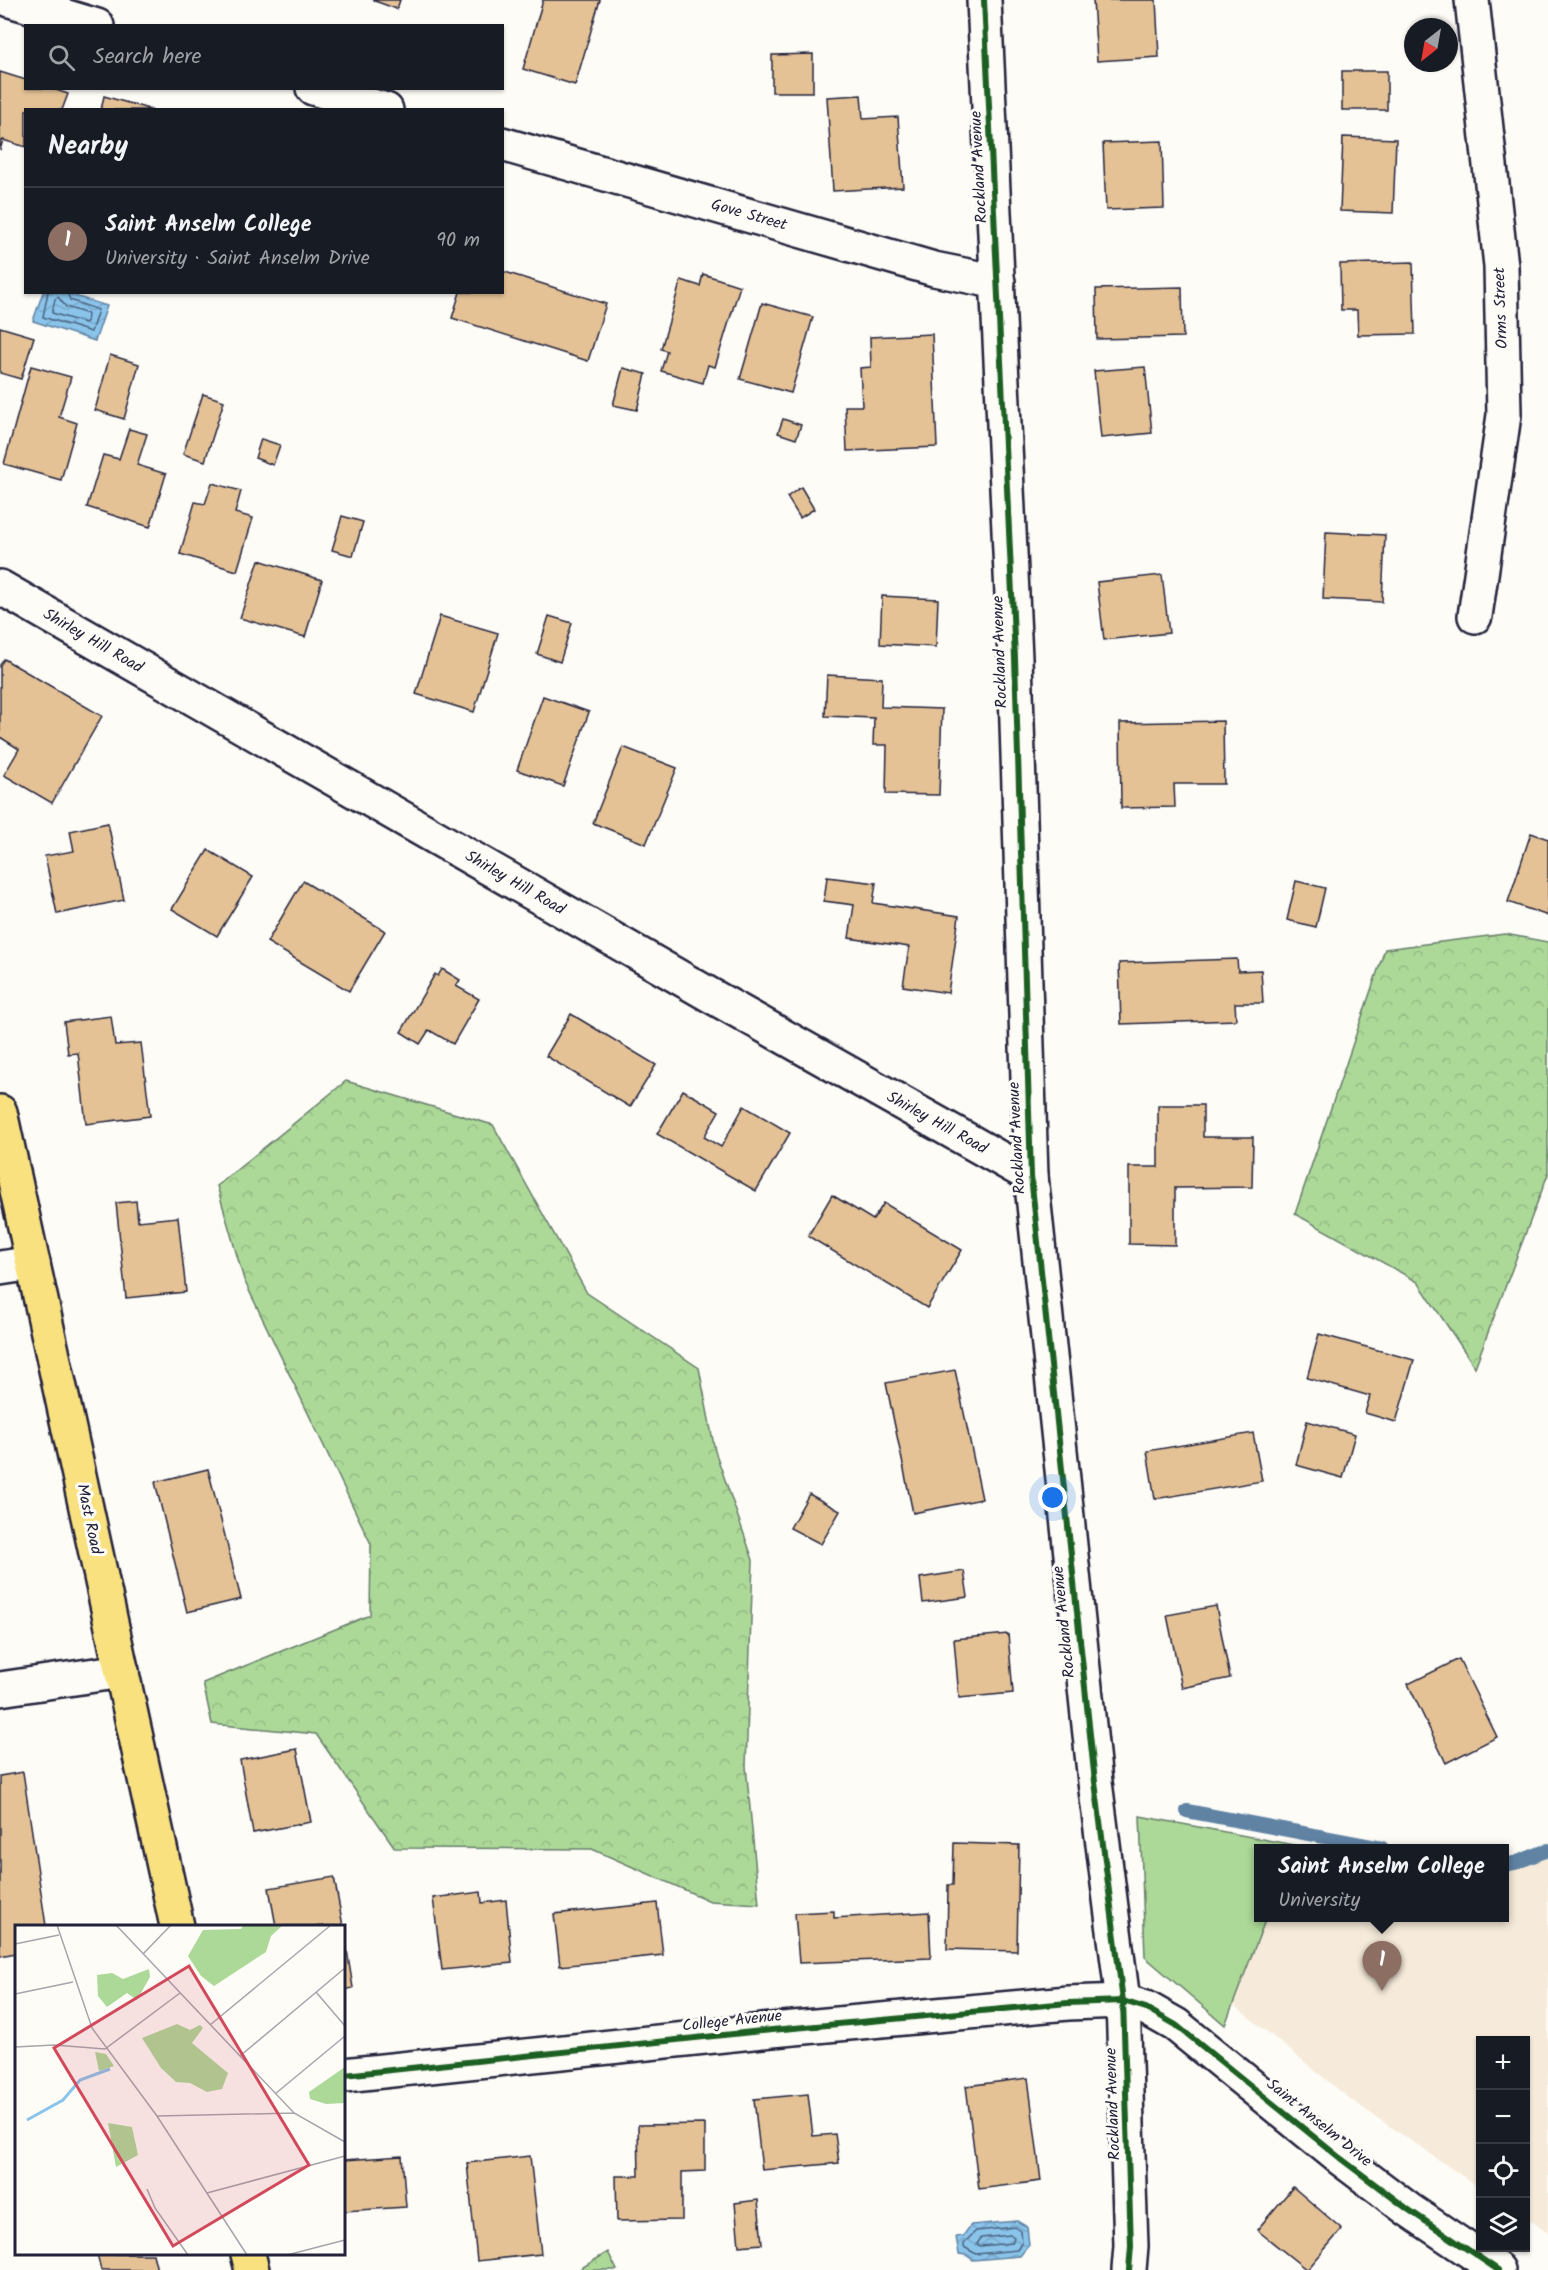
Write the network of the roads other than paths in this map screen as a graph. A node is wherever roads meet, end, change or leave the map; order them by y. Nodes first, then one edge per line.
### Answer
1 (9, 0) edge
2 (984, 0) edge
3 (1472, 0) edge
4 (90, 24) edge
5 (320, 90) edge
6 (379, 108) edge
7 (504, 145) edge
8 (998, 282) junction
9 (0, 588) edge
10 (1475, 616) dead end
11 (0, 1112) edge
12 (1031, 1176) junction
13 (33, 1263) junction
14 (0, 1268) edge
15 (122, 1671) junction
16 (0, 1689) edge
17 (177, 1925) edge
18 (1123, 2001) junction
19 (345, 2075) edge
20 (248, 2255) edge
21 (252, 2270) edge
22 (1129, 2270) edge
23 (1497, 2270) edge

1 - 4 street
2 - 8 street, Rockland Avenue
3 - 10 street, Orms Street
5 - 6 street
7 - 8 street, Gove Street
8 - 12 street, Rockland Avenue
9 - 12 street, Shirley Hill Road
11 - 13 main road, Mast Road
12 - 18 street, Rockland Avenue
13 - 14 street
13 - 15 main road, Mast Road
15 - 16 street
15 - 17 main road, Mast Road
18 - 19 street, College Avenue
18 - 22 street, Rockland Avenue
18 - 23 street, Saint Anselm Drive
20 - 21 main road

